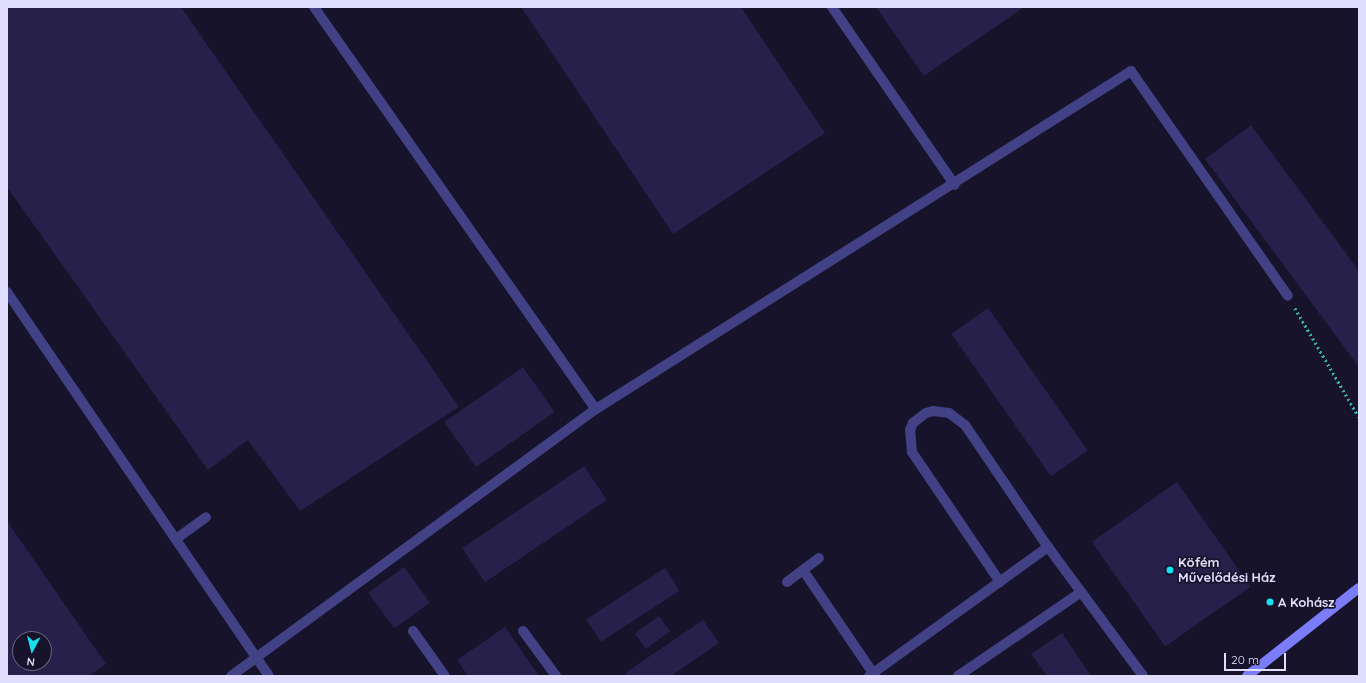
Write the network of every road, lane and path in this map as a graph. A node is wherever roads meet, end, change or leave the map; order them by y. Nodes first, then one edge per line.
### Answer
1 (314, 7) edge
2 (832, 7) edge
3 (955, 185) junction
4 (7, 292) edge
5 (1288, 296) joint
6 (596, 409) junction
7 (1359, 417) edge
8 (206, 517) dead end
9 (176, 539) junction
10 (1048, 547) junction
11 (819, 558) dead end
12 (803, 570) junction
13 (787, 582) dead end
14 (1000, 582) junction
15 (1359, 588) edge
16 (1081, 592) junction
17 (414, 631) dead end
18 (523, 631) dead end
19 (257, 658) junction
20 (872, 675) edge
21 (231, 676) edge
22 (269, 676) edge
23 (446, 676) edge
24 (556, 676) edge
25 (958, 676) edge
26 (1143, 676) edge
27 (1247, 676) edge

1 - 6 lane
2 - 3 lane
3 - 5 lane
3 - 6 lane
4 - 9 lane
5 - 7 path
6 - 19 lane
8 - 9 lane
9 - 19 lane
10 - 14 lane
10 - 14 lane
10 - 16 lane
11 - 12 lane
12 - 13 lane
12 - 20 lane
14 - 20 lane
15 - 27 street
16 - 25 lane
16 - 26 lane
17 - 23 lane
18 - 24 lane
19 - 21 lane
19 - 22 lane

